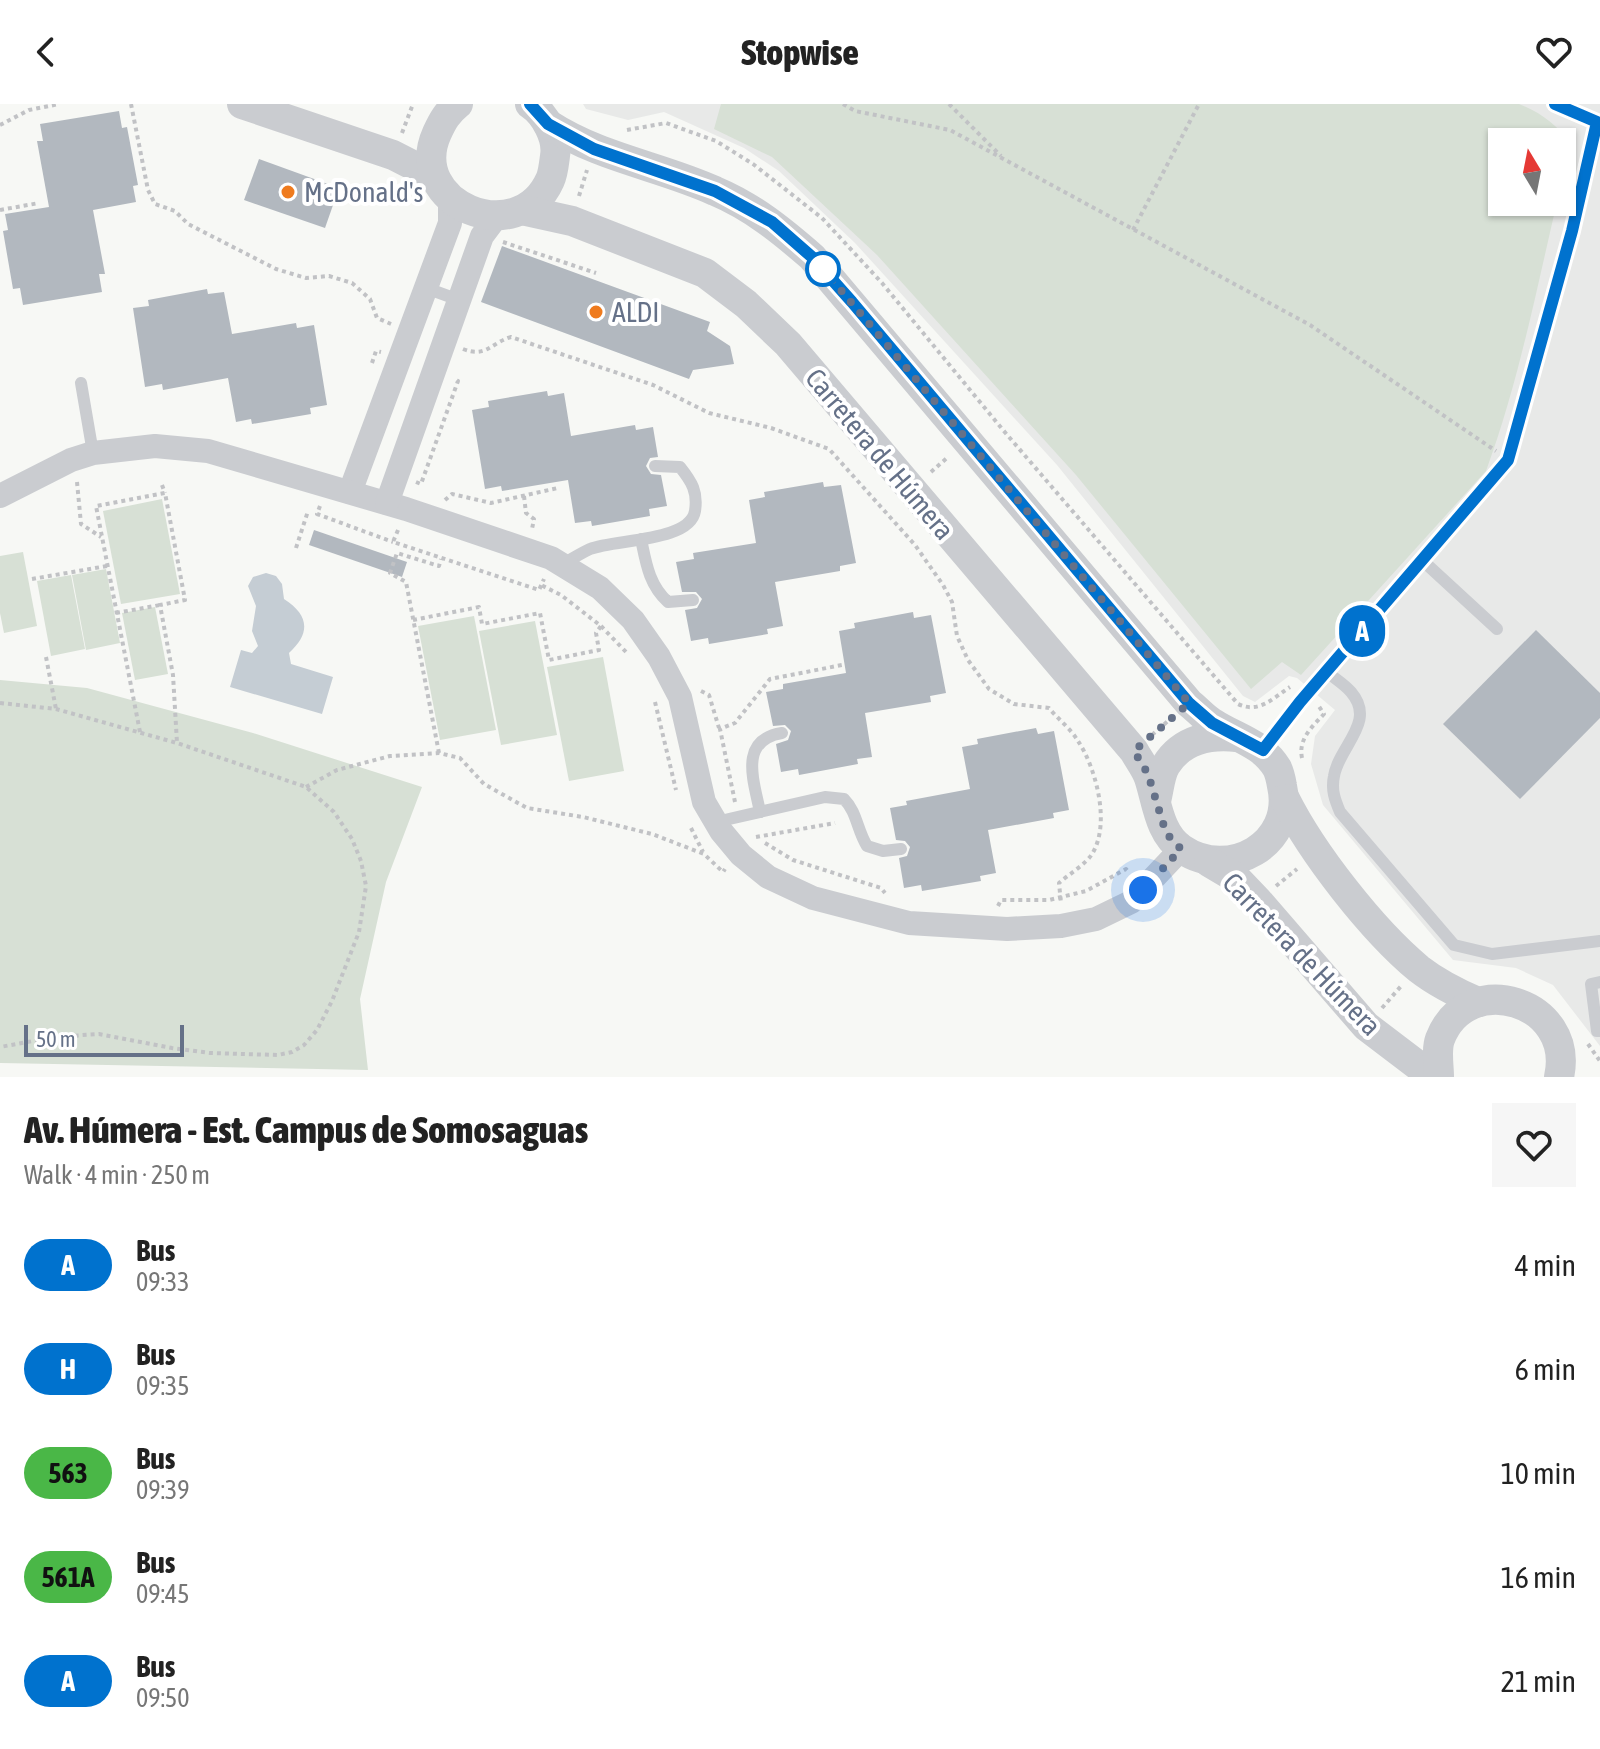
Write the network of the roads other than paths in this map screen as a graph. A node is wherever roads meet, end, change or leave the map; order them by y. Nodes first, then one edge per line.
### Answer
1 (242, 104) edge
2 (458, 104) edge
3 (1555, 104) edge
4 (539, 114) edge
5 (1599, 122) edge
6 (442, 187) junction
7 (504, 221) junction
8 (426, 288) junction
9 (459, 300) junction
10 (81, 383) dead end
11 (82, 456) junction
12 (655, 466) dead end
13 (350, 492) junction
14 (0, 496) edge
15 (387, 503) junction
16 (641, 539) junction
17 (1422, 560) junction
18 (563, 564) junction
19 (693, 600) dead end
20 (1497, 629) dead end
21 (1327, 672) junction
22 (782, 733) dead end
23 (1251, 743) junction
24 (1285, 799) junction
25 (1156, 802) junction
26 (760, 812) junction
27 (716, 822) junction
28 (901, 849) dead end
29 (1181, 849) junction
30 (1209, 862) junction
31 (1600, 941) edge
32 (1600, 982) edge
33 (1478, 1002) junction
34 (1600, 1031) edge
35 (1566, 1073) edge
36 (1436, 1077) edge

1 - 6 street
2 - 6 street
3 - 5 lane
4 - 7 street
4 - 23 street
5 - 17 lane
6 - 7 street, Carretera de Húmera
6 - 8 street
7 - 9 street
7 - 25 street, Carretera de Húmera
8 - 9 lane
8 - 13 street
9 - 15 street
10 - 11 lane
11 - 13 street
11 - 14 street
12 - 16 lane
13 - 15 street
15 - 18 street
16 - 18 lane
16 - 19 lane
17 - 20 lane
17 - 21 lane
18 - 27 street
21 - 23 lane
21 - 31 lane
22 - 26 lane
23 - 24 street
23 - 25 street
24 - 30 street
24 - 33 street
25 - 29 street
26 - 27 lane
26 - 28 lane
27 - 29 street
29 - 30 street
30 - 36 street, Carretera de Húmera
32 - 34 lane
33 - 35 street
33 - 36 street

